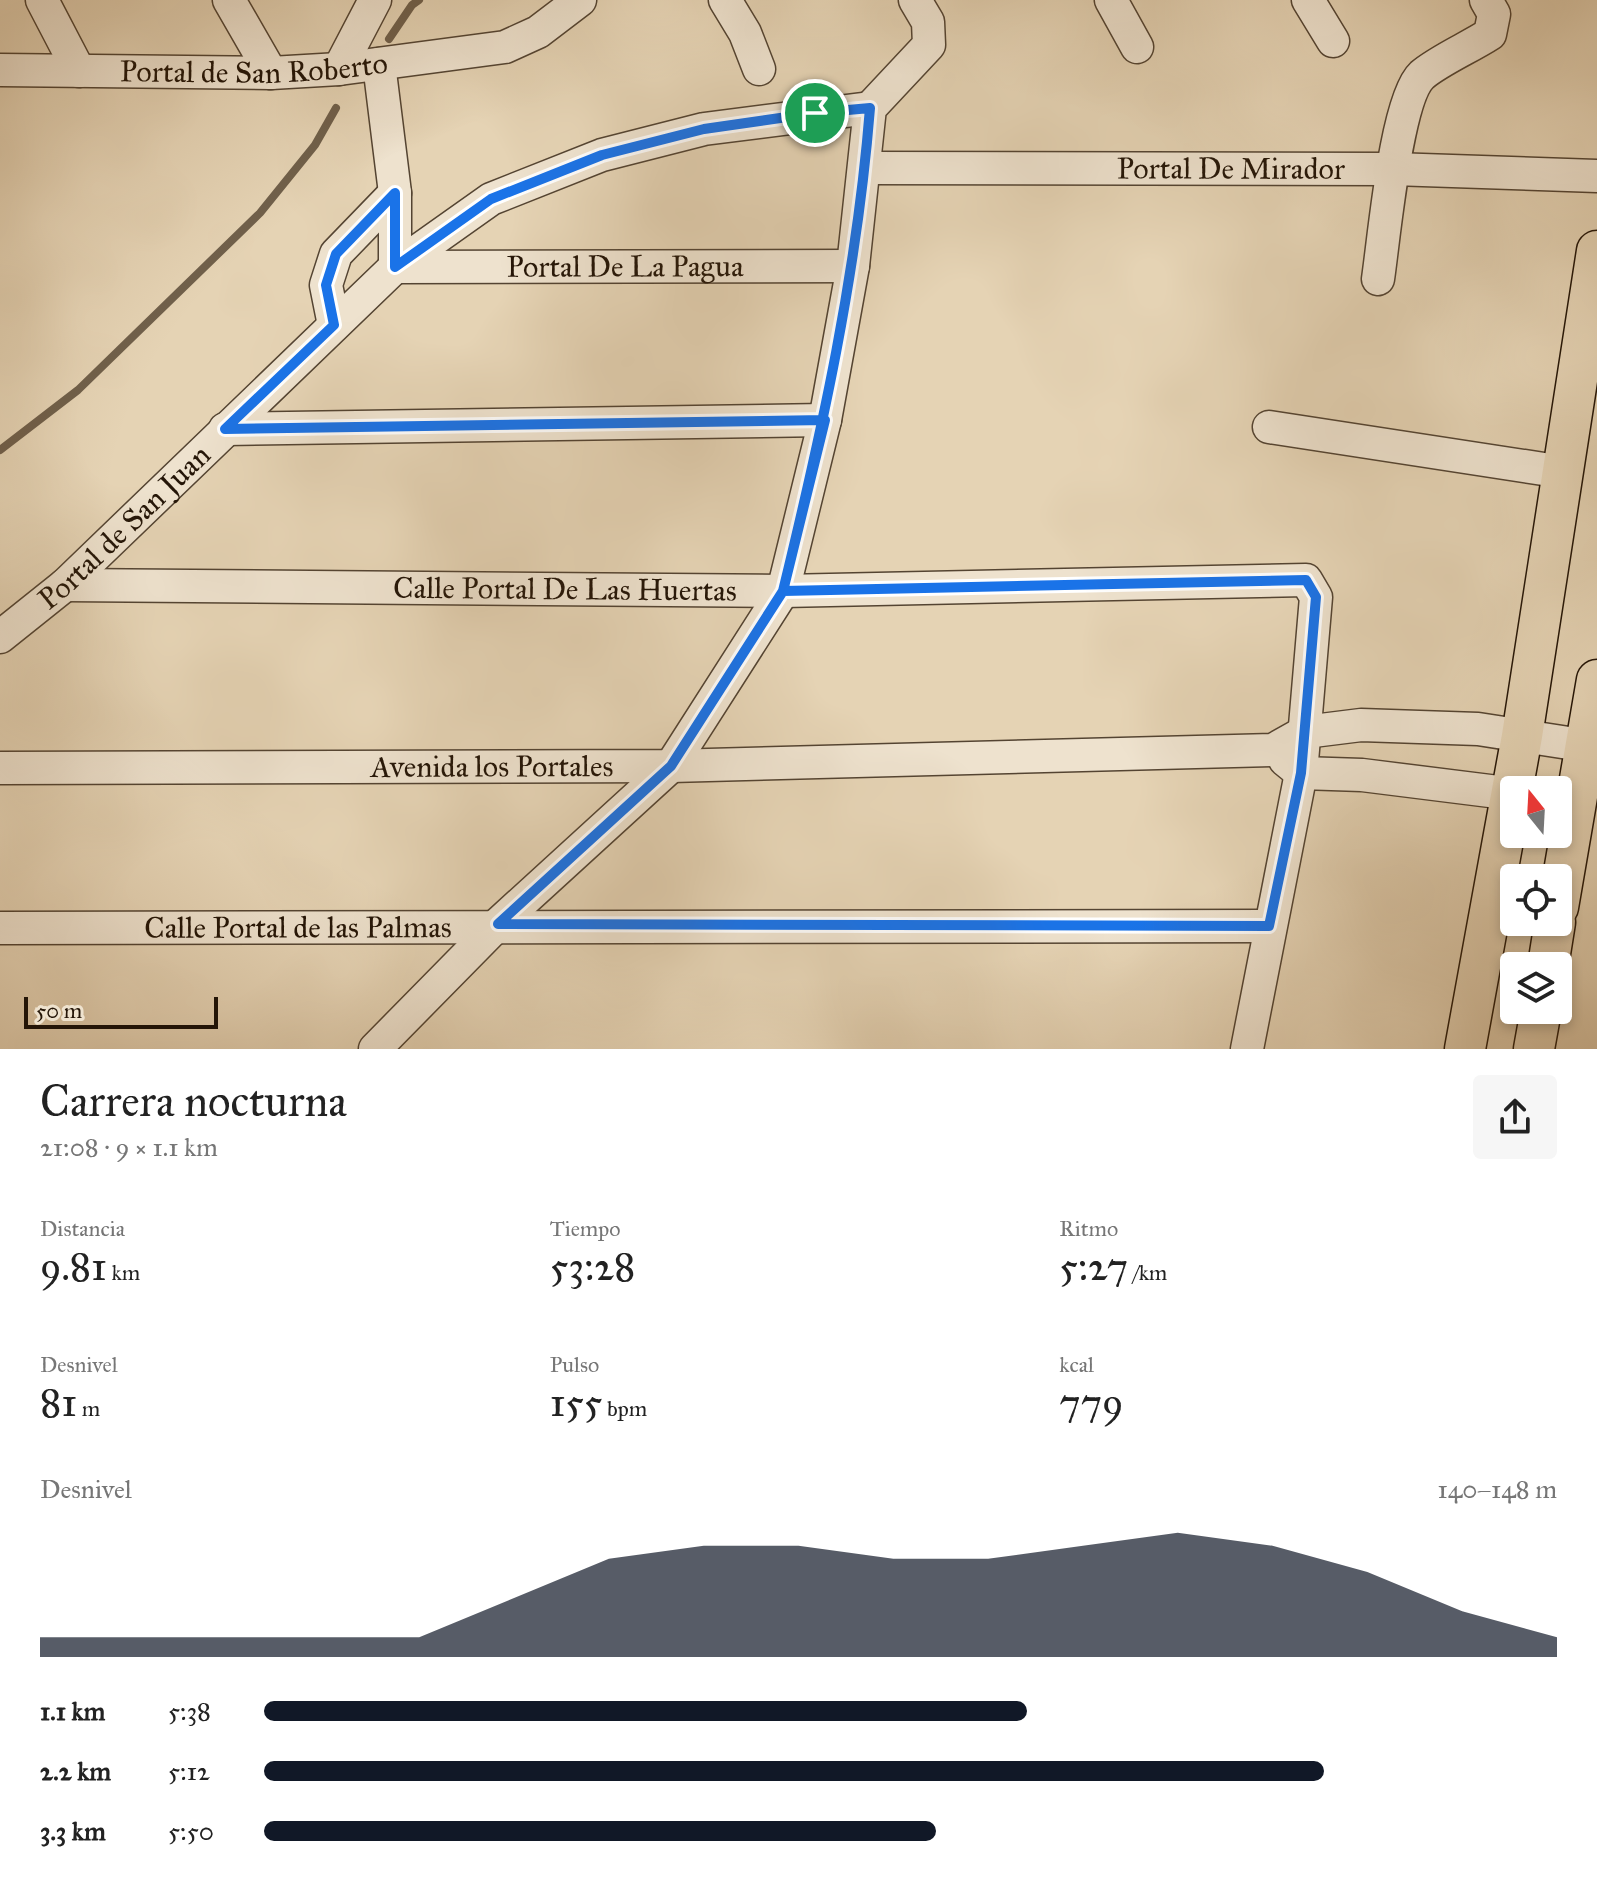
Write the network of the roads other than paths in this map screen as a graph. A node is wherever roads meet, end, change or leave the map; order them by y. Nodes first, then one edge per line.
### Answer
1 (42, 0) edge
2 (229, 0) edge
3 (375, 0) edge
4 (580, 0) edge
5 (725, 0) edge
6 (1111, 0) edge
7 (1308, 0) edge
8 (1486, 0) edge
9 (921, 11) edge
10 (1333, 41) dead end
11 (1137, 47) dead end
12 (379, 64) junction
13 (339, 69) junction
14 (759, 69) dead end
15 (0, 70) edge
16 (79, 71) junction
17 (271, 73) junction
18 (870, 108) junction
19 (865, 168) junction
20 (1393, 169) junction
21 (1597, 176) edge
22 (395, 193) junction
23 (1597, 251) edge
24 (853, 266) junction
25 (395, 267) junction
26 (1378, 279) dead end
27 (334, 325) junction
28 (825, 420) junction
29 (1269, 427) dead end
30 (225, 429) junction
31 (1563, 472) junction
32 (65, 585) junction
33 (783, 591) junction
34 (0, 637) edge
35 (1597, 680) edge
36 (1305, 732) junction
37 (1522, 736) junction
38 (1592, 749) edge
39 (1273, 750) junction
40 (671, 766) junction
41 (0, 768) edge
42 (1301, 773) junction
43 (1515, 776) edge
44 (1500, 792) edge
45 (1577, 803) edge
46 (1502, 848) edge
47 (1566, 864) edge
48 (498, 924) junction
49 (1269, 926) junction
50 (0, 928) edge
51 (1538, 1024) edge
52 (375, 1049) edge
53 (1247, 1049) edge
54 (1465, 1049) edge
55 (1534, 1049) edge

1 - 16 street
2 - 17 street
3 - 13 street
4 - 12 street, Portal de San Roberto
5 - 14 street
6 - 11 street
7 - 10 street
8 - 20 street
9 - 18 street
12 - 13 street, Portal de San Roberto
12 - 22 street
13 - 17 street, Portal de San Roberto
15 - 16 street, Portal de San Roberto
16 - 17 street, Portal de San Roberto
18 - 19 street
18 - 25 street, Portal de San Juan
19 - 20 street, Portal De Mirador
19 - 24 street
20 - 21 street, Portal De Mirador
20 - 26 street
22 - 25 street
22 - 27 street
23 - 31 main road
24 - 25 street, Portal De La Pagua
24 - 28 street
25 - 27 street, Portal de San Juan
27 - 30 street, Portal de San Juan
28 - 30 street
28 - 33 street
29 - 31 street
30 - 32 street, Portal de San Juan
31 - 37 main road
32 - 33 street, Calle Portal De Las Huertas
32 - 34 street, Portal de San Juan
33 - 36 street, Calle Portal De Las Huertas
33 - 40 street
35 - 38 main road
36 - 37 street
36 - 39 street
36 - 42 street
37 - 38 street
37 - 43 main road
38 - 45 main road
39 - 40 street, Avenida los Portales
39 - 42 street
40 - 41 street, Avenida los Portales
40 - 48 street
42 - 44 street
42 - 49 street
45 - 47 main road
46 - 54 main road
48 - 49 street, Calle Portal de las Palmas
48 - 50 street, Calle Portal de las Palmas
48 - 52 street
49 - 53 street
51 - 55 main road

